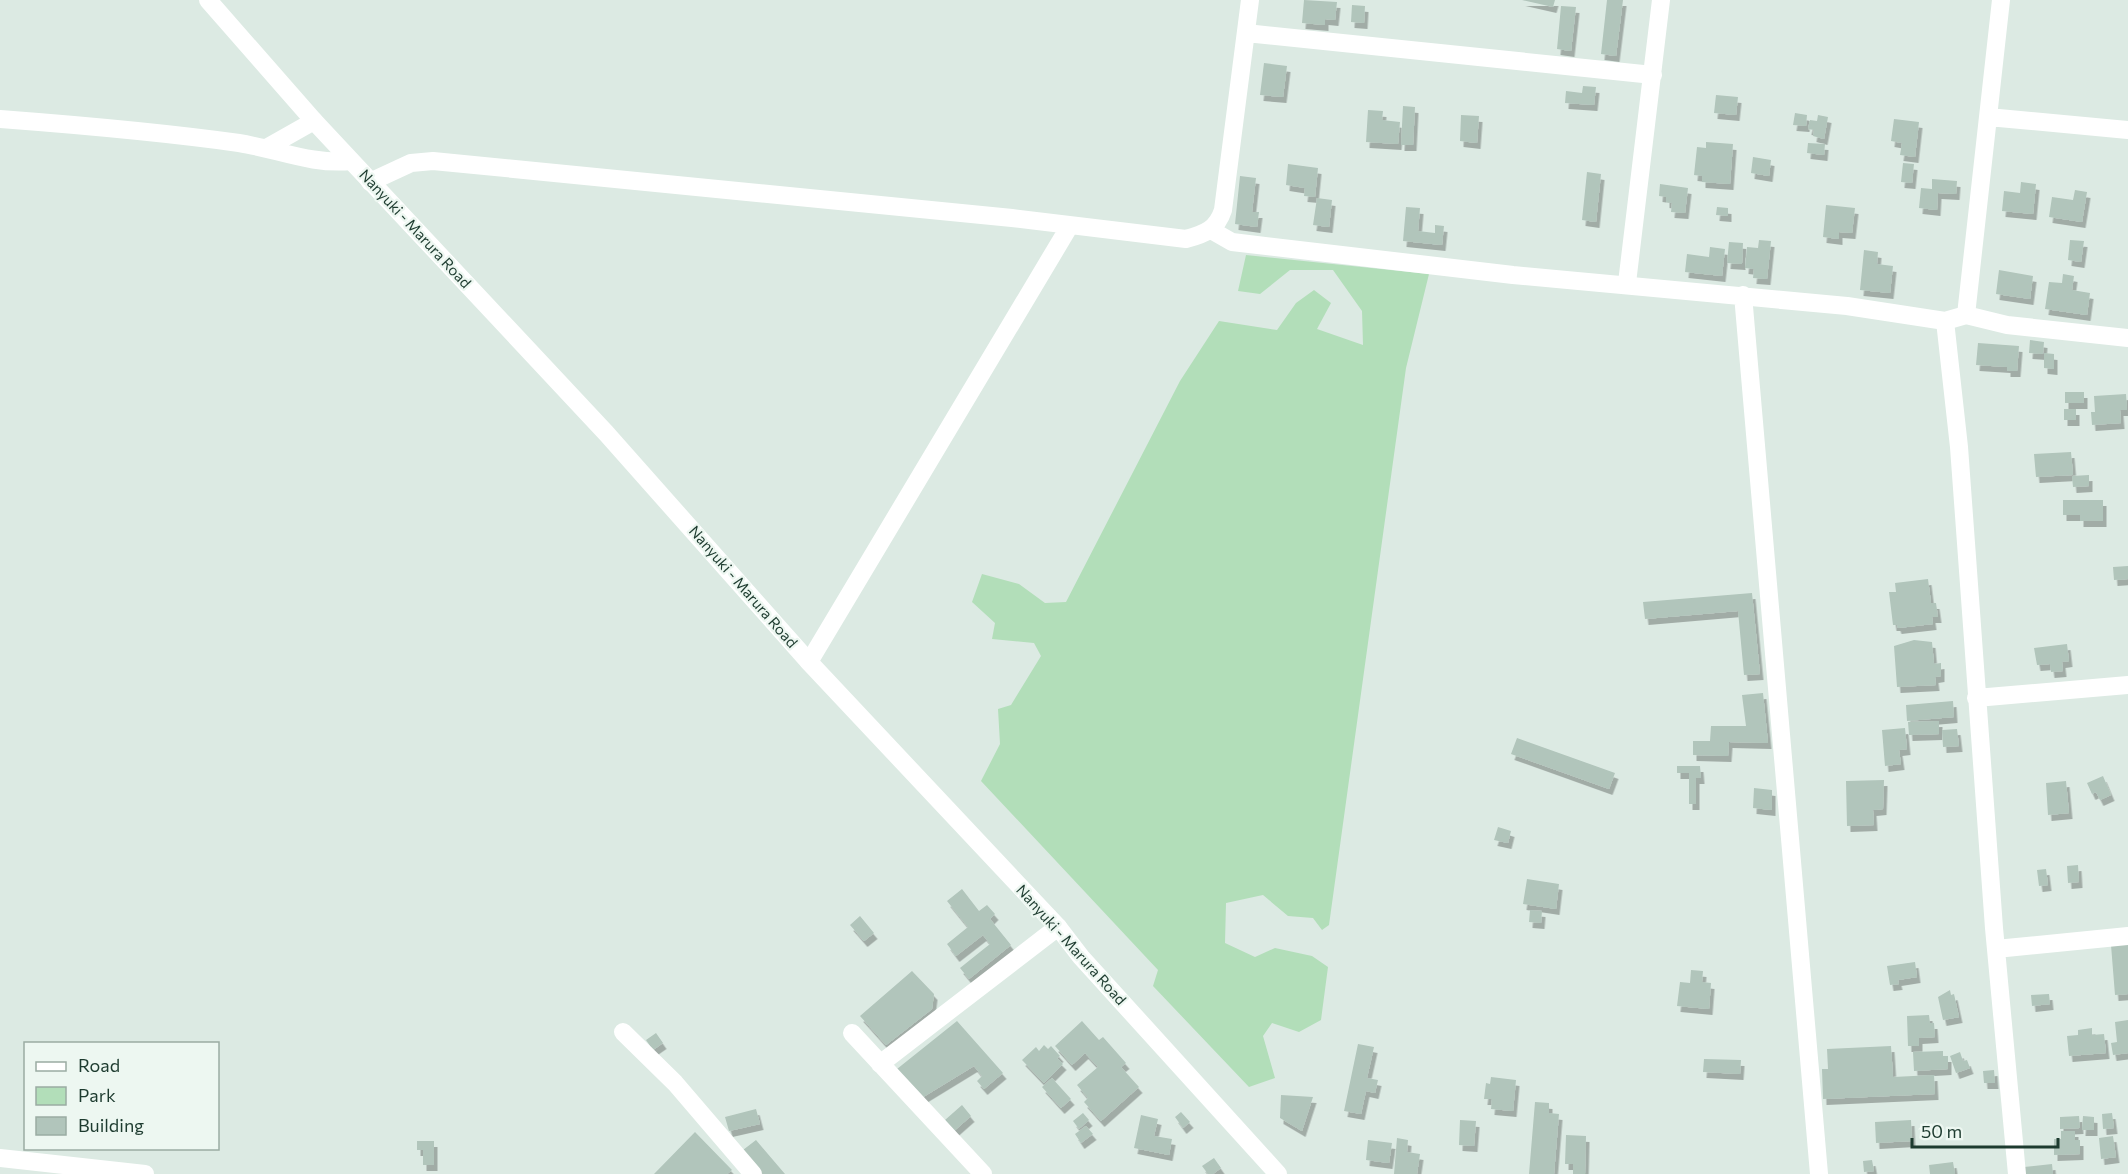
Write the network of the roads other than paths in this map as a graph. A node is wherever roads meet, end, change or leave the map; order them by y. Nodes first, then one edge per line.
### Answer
1 (208, 0) edge
2 (1250, 0) edge
3 (1661, 0) edge
4 (2001, 0) edge
5 (1246, 33) junction
6 (1653, 75) junction
7 (1989, 117) junction
8 (0, 119) edge
9 (314, 121) junction
10 (2128, 130) edge
11 (268, 147) junction
12 (351, 161) junction
13 (370, 182) junction
14 (1069, 227) junction
15 (1211, 230) junction
16 (1627, 283) junction
17 (1743, 295) junction
18 (1966, 315) junction
19 (1945, 321) junction
20 (2128, 339) edge
21 (809, 662) junction
22 (2128, 685) edge
23 (1976, 698) junction
24 (1058, 927) junction
25 (2128, 936) edge
26 (1996, 949) junction
27 (623, 1032) dead end
28 (852, 1033) dead end
29 (880, 1064) junction
30 (0, 1158) edge
31 (145, 1174) edge
32 (753, 1174) edge
33 (983, 1174) edge
34 (1278, 1174) edge
35 (1820, 1174) edge
36 (2017, 1174) edge

1 - 9 street, Nanyuki - Marura Road
2 - 5 street
3 - 6 street
4 - 7 street
5 - 6 street
5 - 15 street
6 - 16 street
7 - 10 street
7 - 18 street
8 - 11 street
9 - 11 street
9 - 12 street, Nanyuki - Marura Road
11 - 12 street
12 - 13 street, Nanyuki - Marura Road
13 - 14 street
13 - 21 street, Nanyuki - Marura Road
14 - 15 street
14 - 21 street
15 - 16 street
16 - 17 street
17 - 19 street
17 - 35 street
18 - 19 street
18 - 20 street
19 - 23 street
21 - 24 street, Nanyuki - Marura Road
22 - 23 street
23 - 26 street
24 - 29 street
24 - 34 street, Nanyuki - Marura Road
25 - 26 street
26 - 36 street
27 - 32 street
28 - 29 street
29 - 33 street
30 - 31 street

